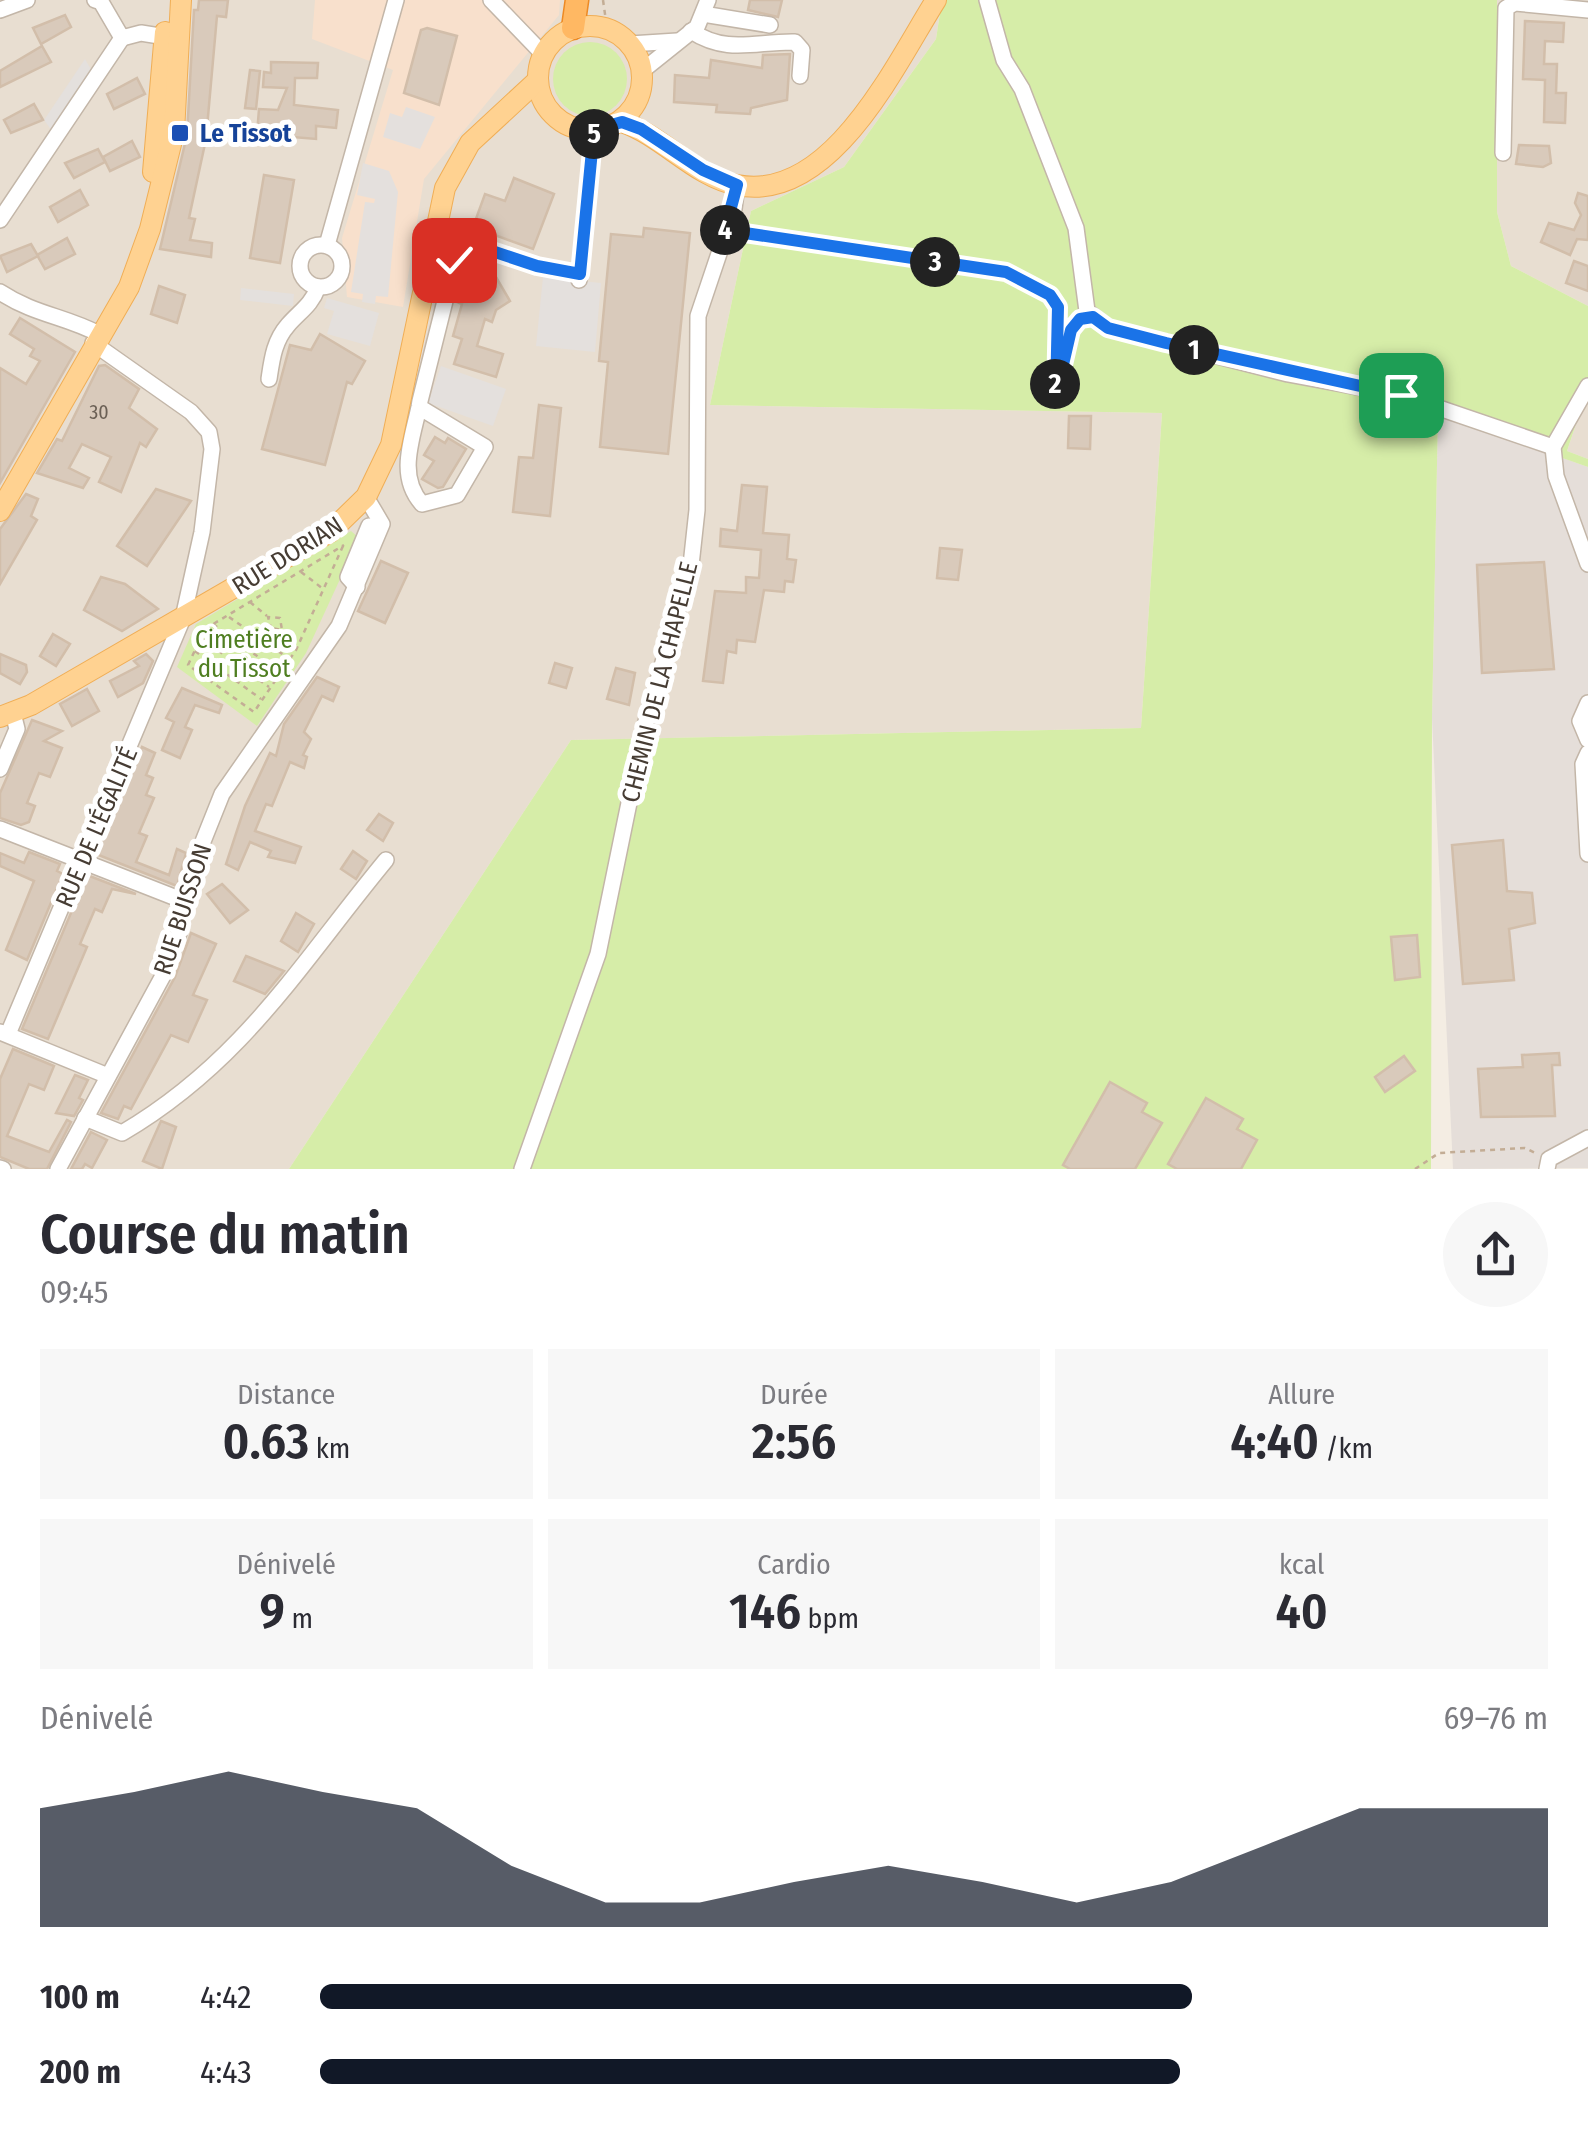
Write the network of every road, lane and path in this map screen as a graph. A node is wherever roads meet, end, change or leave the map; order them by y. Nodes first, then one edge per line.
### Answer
1 (27, 0) edge
2 (96, 0) edge
3 (179, 0) edge
4 (396, 0) edge
5 (492, 0) edge
6 (577, 0) edge
7 (602, 0) edge
8 (936, 0) edge
9 (986, 0) edge
10 (705, 7) edge
11 (0, 10) edge
12 (1588, 10) edge
13 (770, 25) dead end
14 (573, 28) junction
15 (607, 28) junction
16 (691, 31) junction
17 (171, 37) junction
18 (122, 38) junction
19 (677, 42) junction
20 (630, 44) junction
21 (543, 54) junction
22 (642, 72) junction
23 (800, 76) dead end
24 (538, 80) junction
25 (639, 96) junction
26 (548, 109) junction
27 (501, 119) junction
28 (622, 122) junction
29 (594, 130) junction
30 (1503, 153) dead end
31 (682, 154) junction
32 (737, 185) junction
33 (0, 220) edge
34 (725, 230) junction
35 (327, 246) junction
36 (318, 288) junction
37 (2, 297) edge
38 (1093, 317) junction
39 (96, 339) junction
40 (269, 378) dead end
41 (1588, 386) edge
42 (419, 407) junction
43 (1553, 446) junction
44 (366, 497) junction
45 (0, 511) edge
46 (369, 526) dead end
47 (1588, 564) edge
48 (301, 571) junction
49 (357, 588) junction
50 (324, 589) junction
51 (250, 602) junction
52 (227, 615) junction
53 (268, 617) junction
54 (183, 618) junction
55 (213, 624) junction
56 (271, 628) junction
57 (282, 630) junction
58 (200, 638) junction
59 (262, 640) junction
60 (298, 644) junction
61 (194, 651) junction
62 (289, 659) junction
63 (280, 672) junction
64 (270, 688) junction
65 (262, 700) junction
66 (1588, 703) edge
67 (6, 715) edge
68 (1588, 740) edge
69 (1588, 753) edge
70 (0, 770) edge
71 (0, 830) edge
72 (1588, 854) edge
73 (82, 859) junction
74 (386, 860) dead end
75 (184, 901) junction
76 (3, 1040) edge
77 (108, 1076) junction
78 (85, 1118) junction
79 (1588, 1138) edge
80 (1548, 1164) edge
81 (58, 1169) edge
82 (522, 1169) edge
83 (1415, 1169) edge

1 - 11 street
2 - 18 street
3 - 17 main road
4 - 35 street
5 - 21 street
6 - 14 highway
7 - 15 path
8 - 32 main road
9 - 38 street
10 - 13 street
10 - 16 street
12 - 30 street
14 - 15 main road
14 - 21 main road
15 - 20 main road
16 - 19 street
16 - 23 street
17 - 18 street
17 - 39 main road
18 - 33 street
19 - 20 street
19 - 22 street
20 - 22 main road
21 - 24 main road
22 - 25 main road
24 - 26 main road
24 - 27 main road, RUE DORIAN
25 - 28 main road
25 - 31 main road
26 - 27 main road
26 - 29 main road
27 - 44 main road, RUE DORIAN
28 - 29 main road
28 - 31 main road
29 - 42 street
31 - 32 main road
32 - 34 street, CHEMIN DE LA CHAPELLE
34 - 38 path
34 - 82 street, CHEMIN DE LA CHAPELLE
35 - 36 street
35 - 36 street
36 - 40 street
37 - 39 street
38 - 43 street
39 - 45 main road
39 - 54 street, RUE DE L'ÉGALITÉ
41 - 43 street
42 - 42 street
43 - 47 street
44 - 49 street, RUE BUISSON
44 - 54 main road, RUE DORIAN
46 - 49 street
48 - 50 path
48 - 50 path
48 - 51 path
49 - 75 street, RUE BUISSON
50 - 60 path
51 - 52 path
51 - 53 path
52 - 55 path
52 - 59 path
53 - 56 path
53 - 57 path
54 - 67 main road, RUE DORIAN
54 - 73 street, RUE DE L'ÉGALITÉ
55 - 58 path
55 - 63 path
56 - 57 path
56 - 59 path
57 - 60 path
58 - 61 path
58 - 64 path
59 - 62 path
60 - 62 path
61 - 65 path
61 - 65 path
62 - 63 path
63 - 64 path
64 - 65 path
66 - 68 street
67 - 70 street
69 - 72 street
71 - 73 street
73 - 75 street
73 - 76 street, RUE DE L'ÉGALITÉ
74 - 78 street
75 - 77 street, RUE BUISSON
76 - 77 street
77 - 78 street, RUE BUISSON
78 - 81 street, RUE BUISSON
79 - 80 street
80 - 83 path

